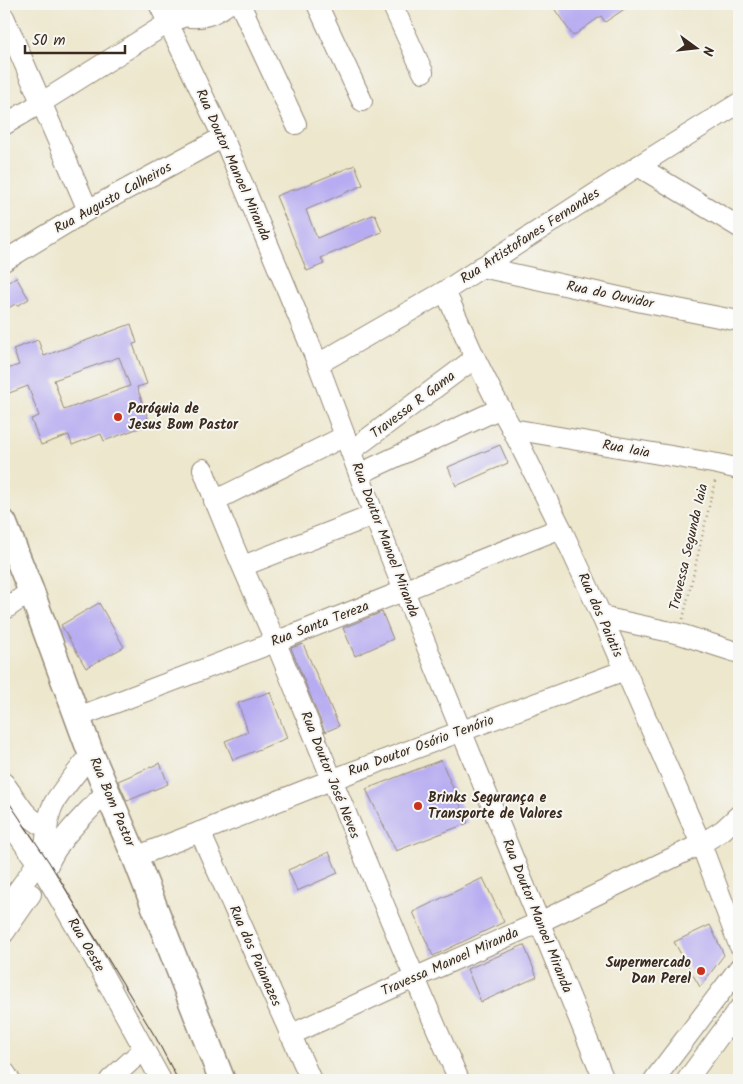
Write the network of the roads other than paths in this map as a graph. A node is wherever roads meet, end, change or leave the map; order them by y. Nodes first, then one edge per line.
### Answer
1 (159, 4) edge
2 (240, 4) edge
3 (317, 4) edge
4 (392, 4) edge
5 (222, 7) edge
6 (182, 14) edge
7 (4, 17) edge
8 (423, 72) dead end
9 (362, 101) dead end
10 (42, 103) junction
11 (739, 103) edge
12 (296, 124) dead end
13 (4, 125) edge
14 (223, 137) junction
15 (638, 166) junction
16 (88, 210) junction
17 (739, 227) edge
18 (4, 261) edge
19 (480, 267) junction
20 (445, 291) junction
21 (739, 321) edge
22 (475, 358) junction
23 (318, 364) junction
24 (501, 408) junction
25 (512, 429) junction
26 (348, 444) junction
27 (203, 469) dead end
28 (739, 469) edge
29 (359, 474) junction
30 (214, 501) junction
31 (374, 515) junction
32 (4, 522) edge
33 (561, 528) junction
34 (242, 566) junction
35 (31, 591) junction
36 (404, 592) junction
37 (4, 610) edge
38 (602, 617) junction
39 (275, 642) junction
40 (739, 653) edge
41 (625, 670) junction
42 (78, 717) junction
43 (460, 731) junction
44 (91, 754) junction
45 (331, 780) junction
46 (4, 783) edge
47 (107, 791) junction
48 (4, 815) edge
49 (739, 815) edge
50 (47, 829) junction
51 (200, 832) junction
52 (701, 844) junction
53 (135, 857) junction
54 (41, 868) junction
55 (4, 908) edge
56 (540, 922) junction
57 (4, 933) edge
58 (739, 944) edge
59 (739, 968) edge
60 (414, 978) junction
61 (739, 1009) edge
62 (290, 1035) junction
63 (144, 1049) junction
64 (4, 1071) edge
65 (10, 1080) edge
66 (110, 1080) edge
67 (162, 1080) edge
68 (222, 1080) edge
69 (311, 1080) edge
70 (458, 1080) edge
71 (604, 1080) edge
72 (654, 1080) edge
73 (687, 1080) edge

1 - 6 street, Rua Doutor Manoel Miranda
2 - 12 street
3 - 9 street
4 - 8 street
5 - 6 street
6 - 10 street
6 - 14 street, Rua Doutor Manoel Miranda
7 - 10 street
10 - 13 street
10 - 16 street
11 - 15 street, Rua Artistofanes Fernandes
14 - 16 street, Rua Augusto Calheiros
14 - 23 street, Rua Doutor Manoel Miranda
15 - 17 street
15 - 19 street, Rua Artistofanes Fernandes
16 - 18 street, Rua Augusto Calheiros
19 - 20 street, Rua Artistofanes Fernandes
19 - 21 street, Rua do Ouvidor
20 - 22 street, Rua dos Paiatis
20 - 23 street, Rua Artistofanes Fernandes
22 - 24 street, Rua dos Paiatis
22 - 26 street, Travessa R Gama
23 - 26 street, Rua Doutor Manoel Miranda
24 - 25 street, Rua dos Paiatis
24 - 29 street
25 - 28 street, Rua Iaia
25 - 33 street, Rua dos Paiatis
26 - 29 street, Rua Doutor Manoel Miranda
26 - 30 street, Travessa R Gama
27 - 30 street, Rua Doutor José Neves
29 - 31 street, Rua Doutor Manoel Miranda
30 - 34 street, Rua Doutor José Neves
31 - 34 street
31 - 36 street, Rua Doutor Manoel Miranda
32 - 35 main road, Rua Bom Pastor
33 - 36 street, Rua Santa Tereza
33 - 38 street, Rua dos Paiatis
34 - 39 street, Rua Doutor José Neves
35 - 37 street
35 - 42 main road, Rua Bom Pastor
36 - 39 street, Rua Santa Tereza
36 - 43 street, Rua Doutor Manoel Miranda
38 - 40 street
38 - 41 street, Rua dos Paiatis
39 - 42 street, Rua Santa Tereza
39 - 45 street, Rua Doutor José Neves
41 - 43 street, Rua Doutor Osório Tenório
41 - 52 street, Rua dos Paiatis
42 - 44 main road, Rua Bom Pastor
43 - 45 street, Rua Doutor Osório Tenório
43 - 56 street, Rua Doutor Manoel Miranda
44 - 47 main road, Rua Bom Pastor
44 - 50 street
45 - 51 street, Rua Doutor Osório Tenório
45 - 60 street, Rua Doutor José Neves
46 - 50 street
47 - 53 main road, Rua Bom Pastor
47 - 54 street
48 - 54 street, Rua Oeste
49 - 52 street, Travessa Manoel Miranda
50 - 54 street
51 - 53 street, Rua Doutor Osório Tenório
51 - 62 street, Rua dos Paianazes
52 - 56 street, Travessa Manoel Miranda
52 - 58 street, Rua dos Paiatis
53 - 68 main road, Rua Bom Pastor
54 - 55 street
54 - 57 street
54 - 63 street, Rua Oeste
56 - 60 street, Travessa Manoel Miranda
56 - 71 street, Rua Doutor Manoel Miranda
59 - 72 street
60 - 62 street, Travessa Manoel Miranda
60 - 70 street, Rua Doutor José Neves
61 - 73 street
62 - 69 street, Rua dos Paianazes
63 - 66 street
63 - 67 street, Rua Oeste
64 - 65 street

